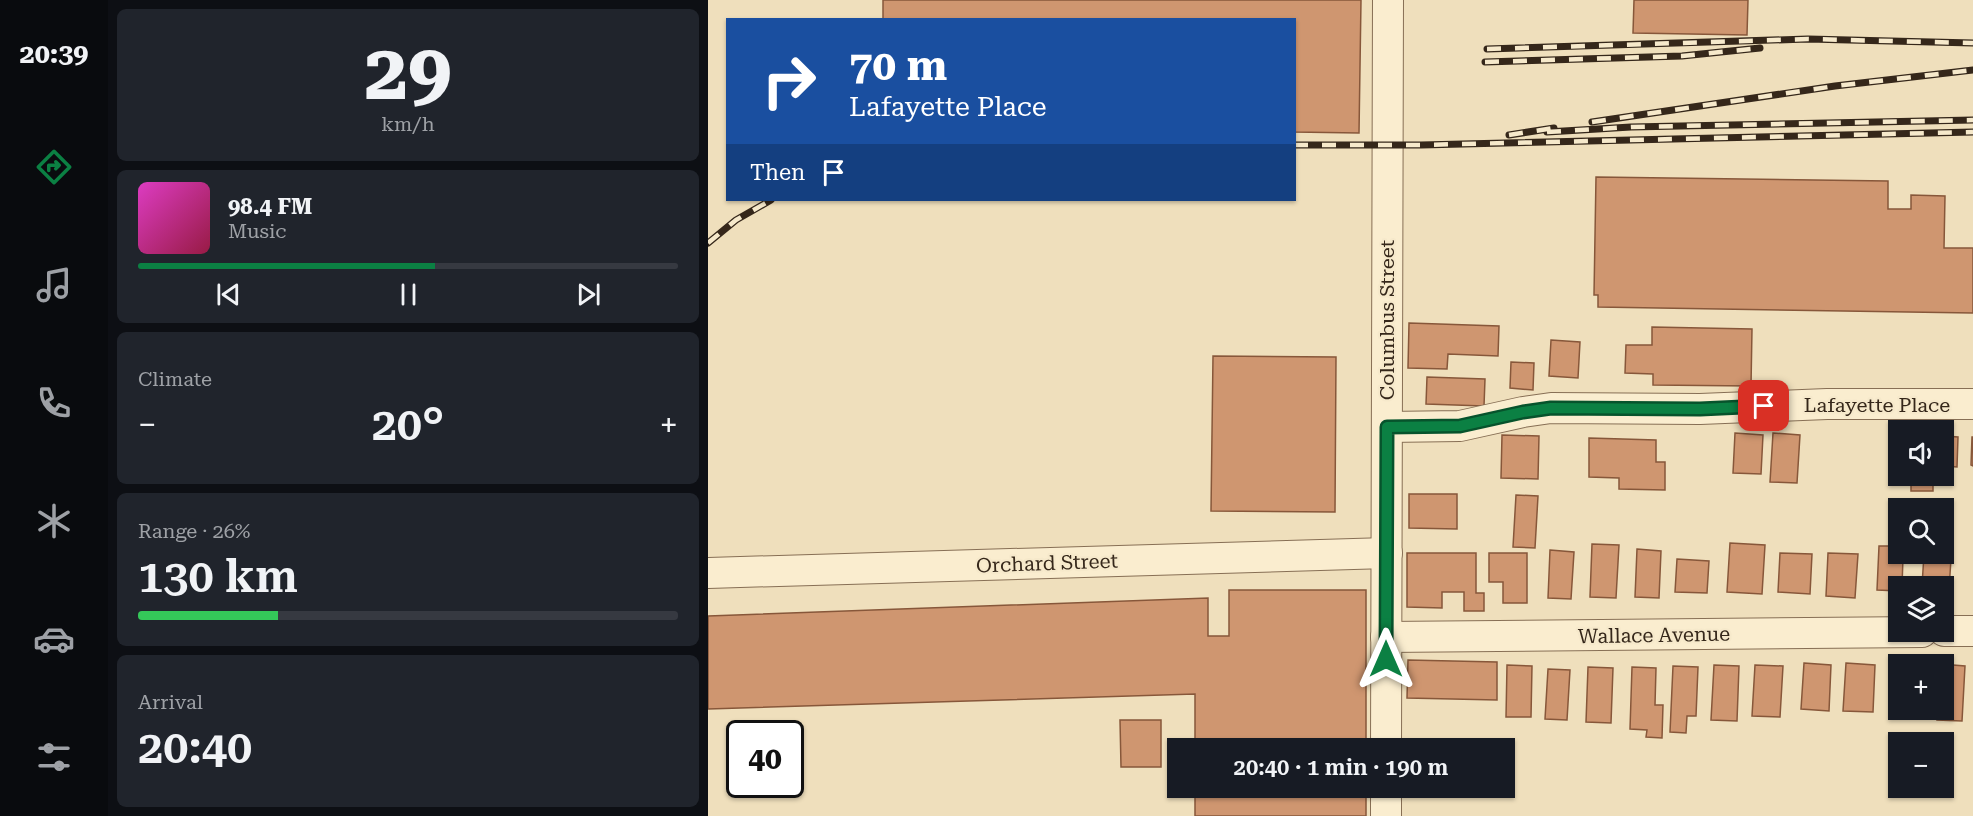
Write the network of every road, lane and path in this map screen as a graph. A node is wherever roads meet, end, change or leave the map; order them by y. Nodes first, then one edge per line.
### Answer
1 (1388, 0) edge
2 (1973, 404) edge
3 (1387, 427) junction
4 (1387, 553) junction
5 (708, 573) edge
6 (1954, 631) edge
7 (1973, 631) edge
8 (1888, 632) edge
9 (1386, 637) junction
10 (1386, 738) edge
11 (1386, 798) edge
12 (1386, 816) edge

1 - 3 street, Columbus Street
2 - 3 street, Lafayette Place
3 - 4 street, Columbus Street
4 - 5 street, Orchard Street
4 - 9 street, Columbus Street
6 - 7 street
8 - 9 street, Wallace Avenue
9 - 10 street, Columbus Street
11 - 12 street

